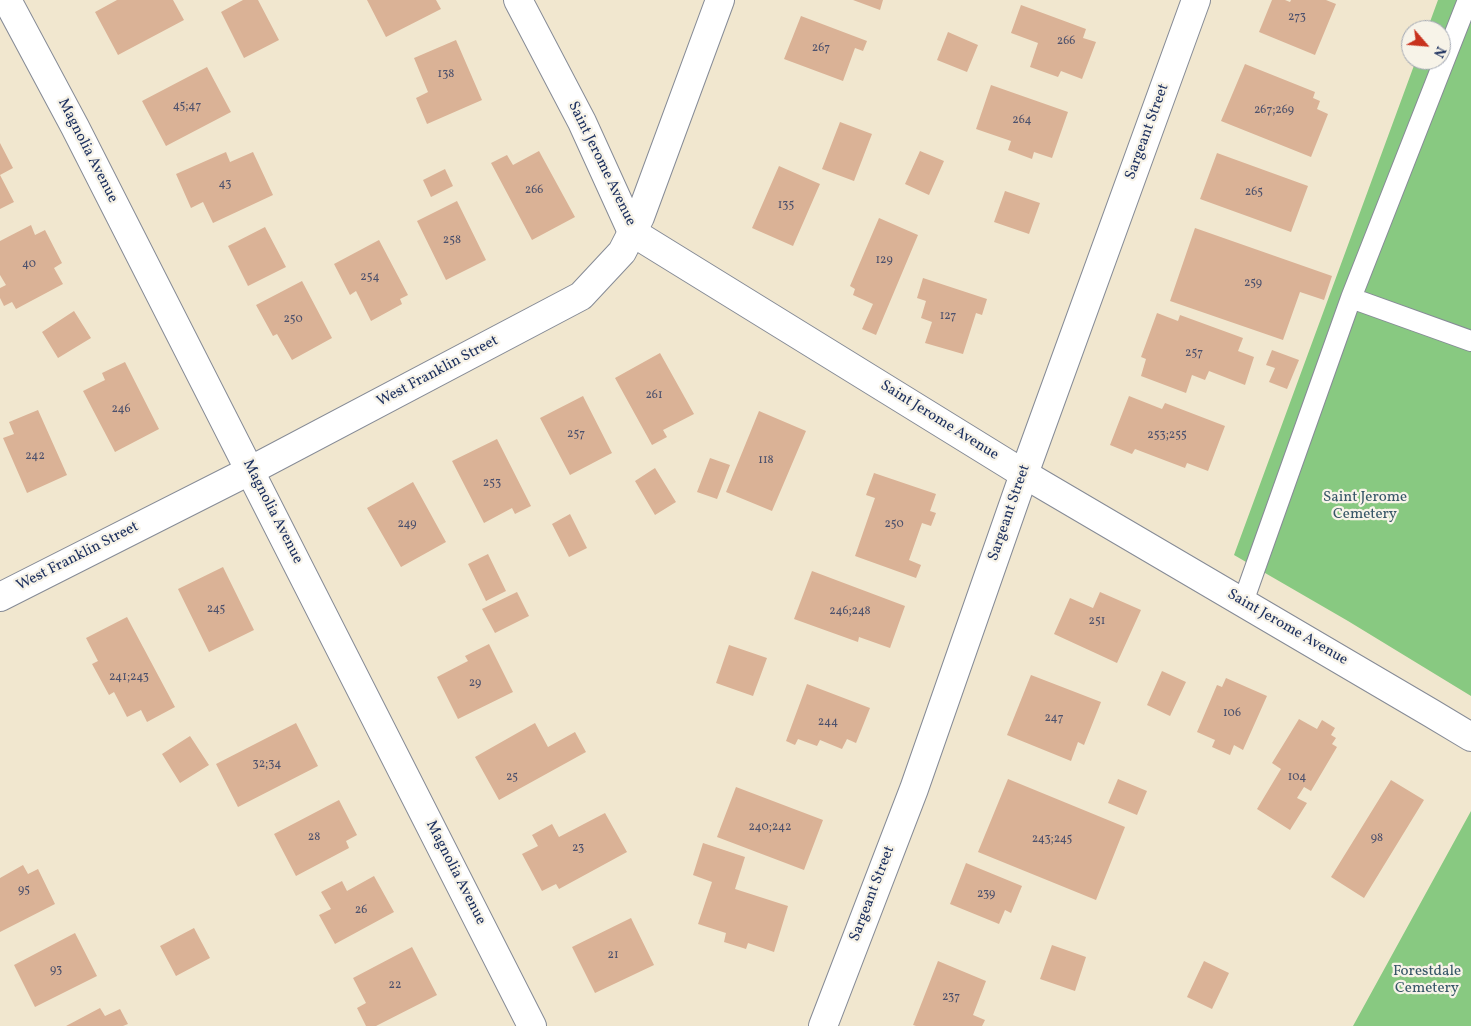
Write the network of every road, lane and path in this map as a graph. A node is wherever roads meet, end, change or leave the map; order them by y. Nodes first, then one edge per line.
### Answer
1 (7, 0) edge
2 (518, 0) edge
3 (720, 0) edge
4 (1196, 0) edge
5 (1468, 0) edge
6 (632, 232) junction
7 (1351, 298) junction
8 (1471, 341) edge
9 (251, 470) junction
10 (1024, 474) junction
11 (0, 597) edge
12 (1243, 602) junction
13 (1471, 737) edge
14 (532, 1026) edge
15 (823, 1026) edge

1 - 9 street, Magnolia Avenue
2 - 6 street, Saint Jerome Avenue
3 - 6 street, West Franklin Street
4 - 10 street, Sargeant Street
5 - 7 lane
6 - 9 street, West Franklin Street
6 - 10 street, Saint Jerome Avenue
7 - 8 lane
7 - 12 lane
9 - 11 street, West Franklin Street
9 - 14 street, Magnolia Avenue
10 - 12 street, Saint Jerome Avenue
10 - 15 street, Sargeant Street
12 - 13 street, Saint Jerome Avenue

